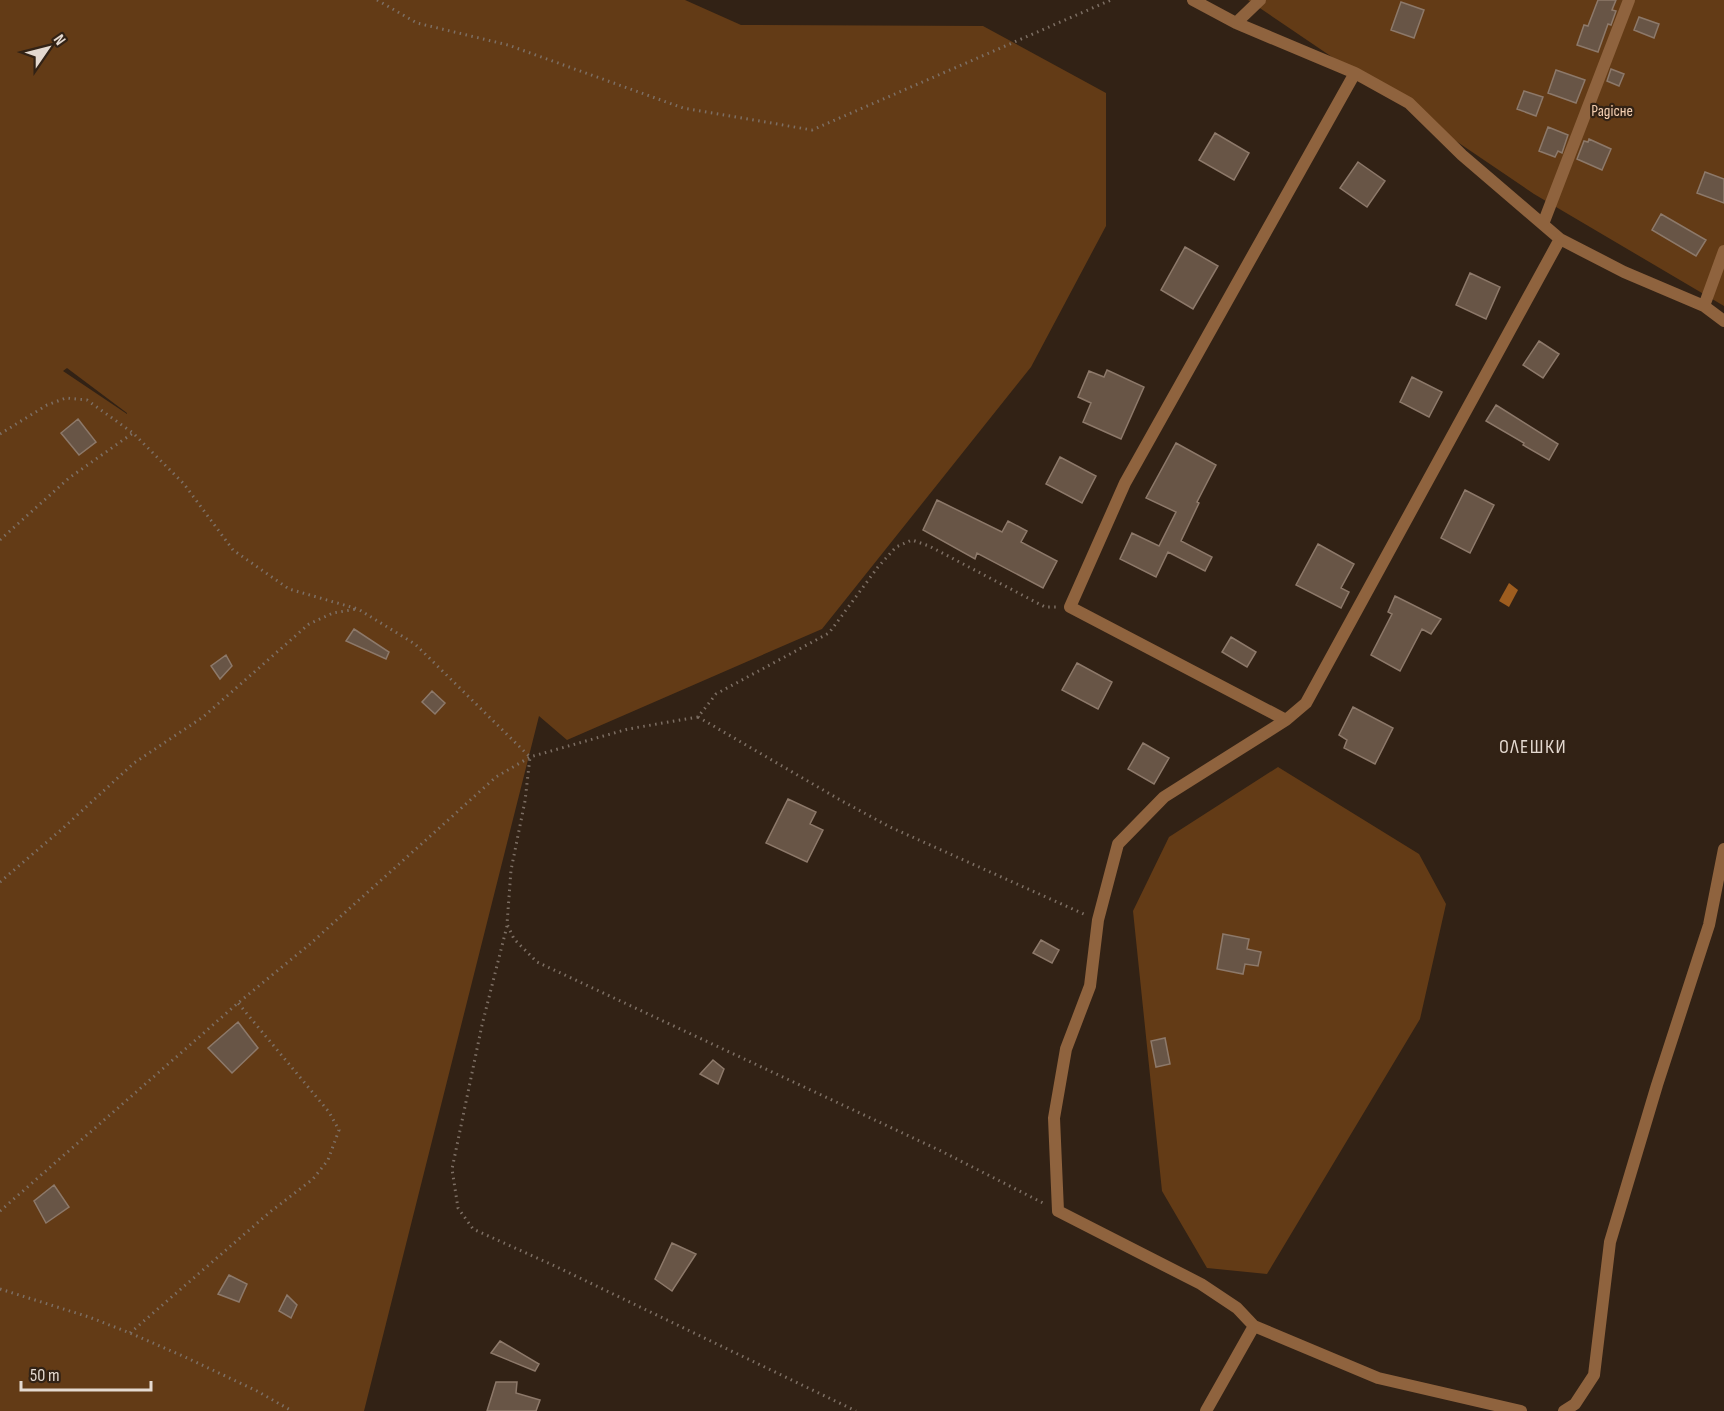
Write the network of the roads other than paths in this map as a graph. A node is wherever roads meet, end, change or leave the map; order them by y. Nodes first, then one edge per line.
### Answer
1 (1193, 0) edge
2 (1260, 0) edge
3 (1629, 0) edge
4 (1236, 23) junction
5 (1355, 73) junction
6 (1543, 224) junction
7 (1560, 239) junction
8 (1724, 251) edge
9 (1704, 306) junction
10 (1724, 321) edge
11 (1286, 720) junction
12 (1724, 849) edge
13 (1254, 1326) junction
14 (1206, 1411) edge
15 (1521, 1411) edge
16 (1564, 1411) edge

1 - 4 street
2 - 4 street
3 - 6 street
4 - 5 street
5 - 6 street
5 - 11 street
6 - 7 street
7 - 9 street
7 - 11 street
8 - 9 street
9 - 10 street
11 - 13 street
12 - 16 street
13 - 14 street
13 - 15 street

